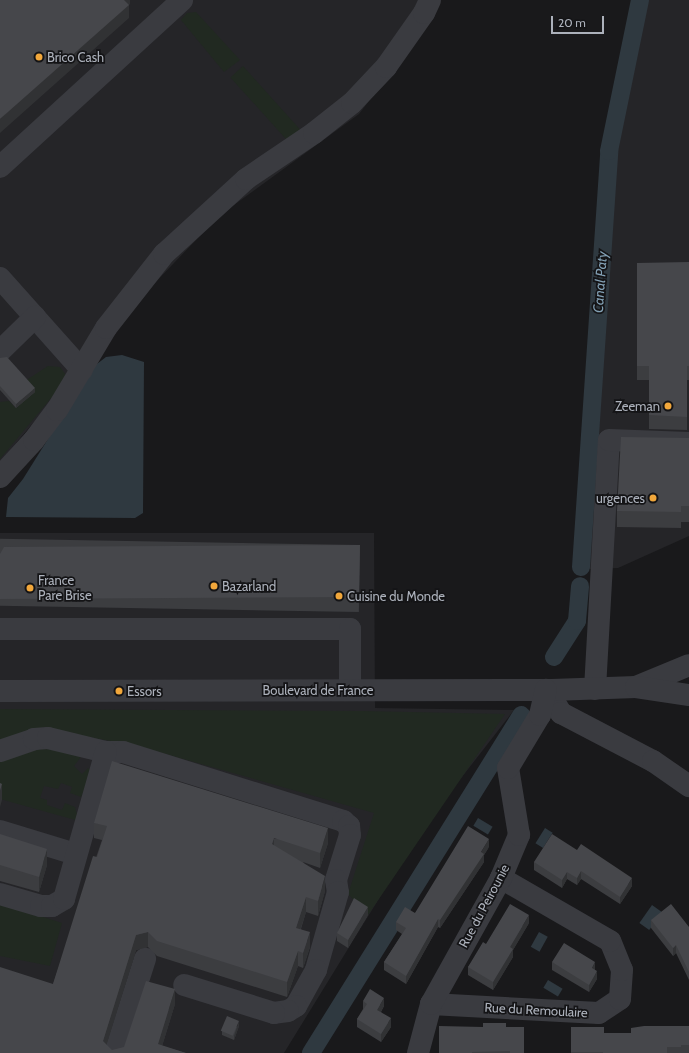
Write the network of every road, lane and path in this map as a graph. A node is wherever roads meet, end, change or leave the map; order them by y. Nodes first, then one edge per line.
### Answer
1 (182, 0) edge
2 (430, 0) edge
3 (0, 167) edge
4 (0, 278) edge
5 (35, 317) junction
6 (0, 351) edge
7 (82, 370) junction
8 (689, 443) edge
9 (0, 477) edge
10 (0, 629) edge
11 (689, 665) edge
12 (636, 687) junction
13 (595, 689) junction
14 (350, 690) junction
15 (549, 690) junction
16 (0, 691) edge
17 (689, 695) edge
18 (0, 751) edge
19 (106, 752) junction
20 (689, 786) edge
21 (0, 831) edge
22 (75, 854) junction
23 (502, 878) junction
24 (0, 894) edge
25 (145, 959) dead end
26 (184, 985) dead end
27 (431, 1004) junction
28 (114, 1053) edge
29 (418, 1053) edge

1 - 3 street
2 - 7 street
4 - 5 street
5 - 6 street
5 - 7 street
7 - 9 street
8 - 13 street
10 - 14 street
11 - 12 street, Boulevard de France
12 - 13 street, Boulevard de France
12 - 17 street, Boulevard de France
13 - 15 street, Boulevard de France
14 - 15 street, Boulevard de France
14 - 16 street, Boulevard de France
15 - 20 street
15 - 23 street, Rue du Peirounie
18 - 19 street
19 - 22 street
19 - 26 street
21 - 22 street
22 - 24 street
23 - 27 street, Rue du Peirounie
23 - 27 street, Rue du Remoulaire
25 - 28 street
27 - 29 street, Rue du Peirounie

